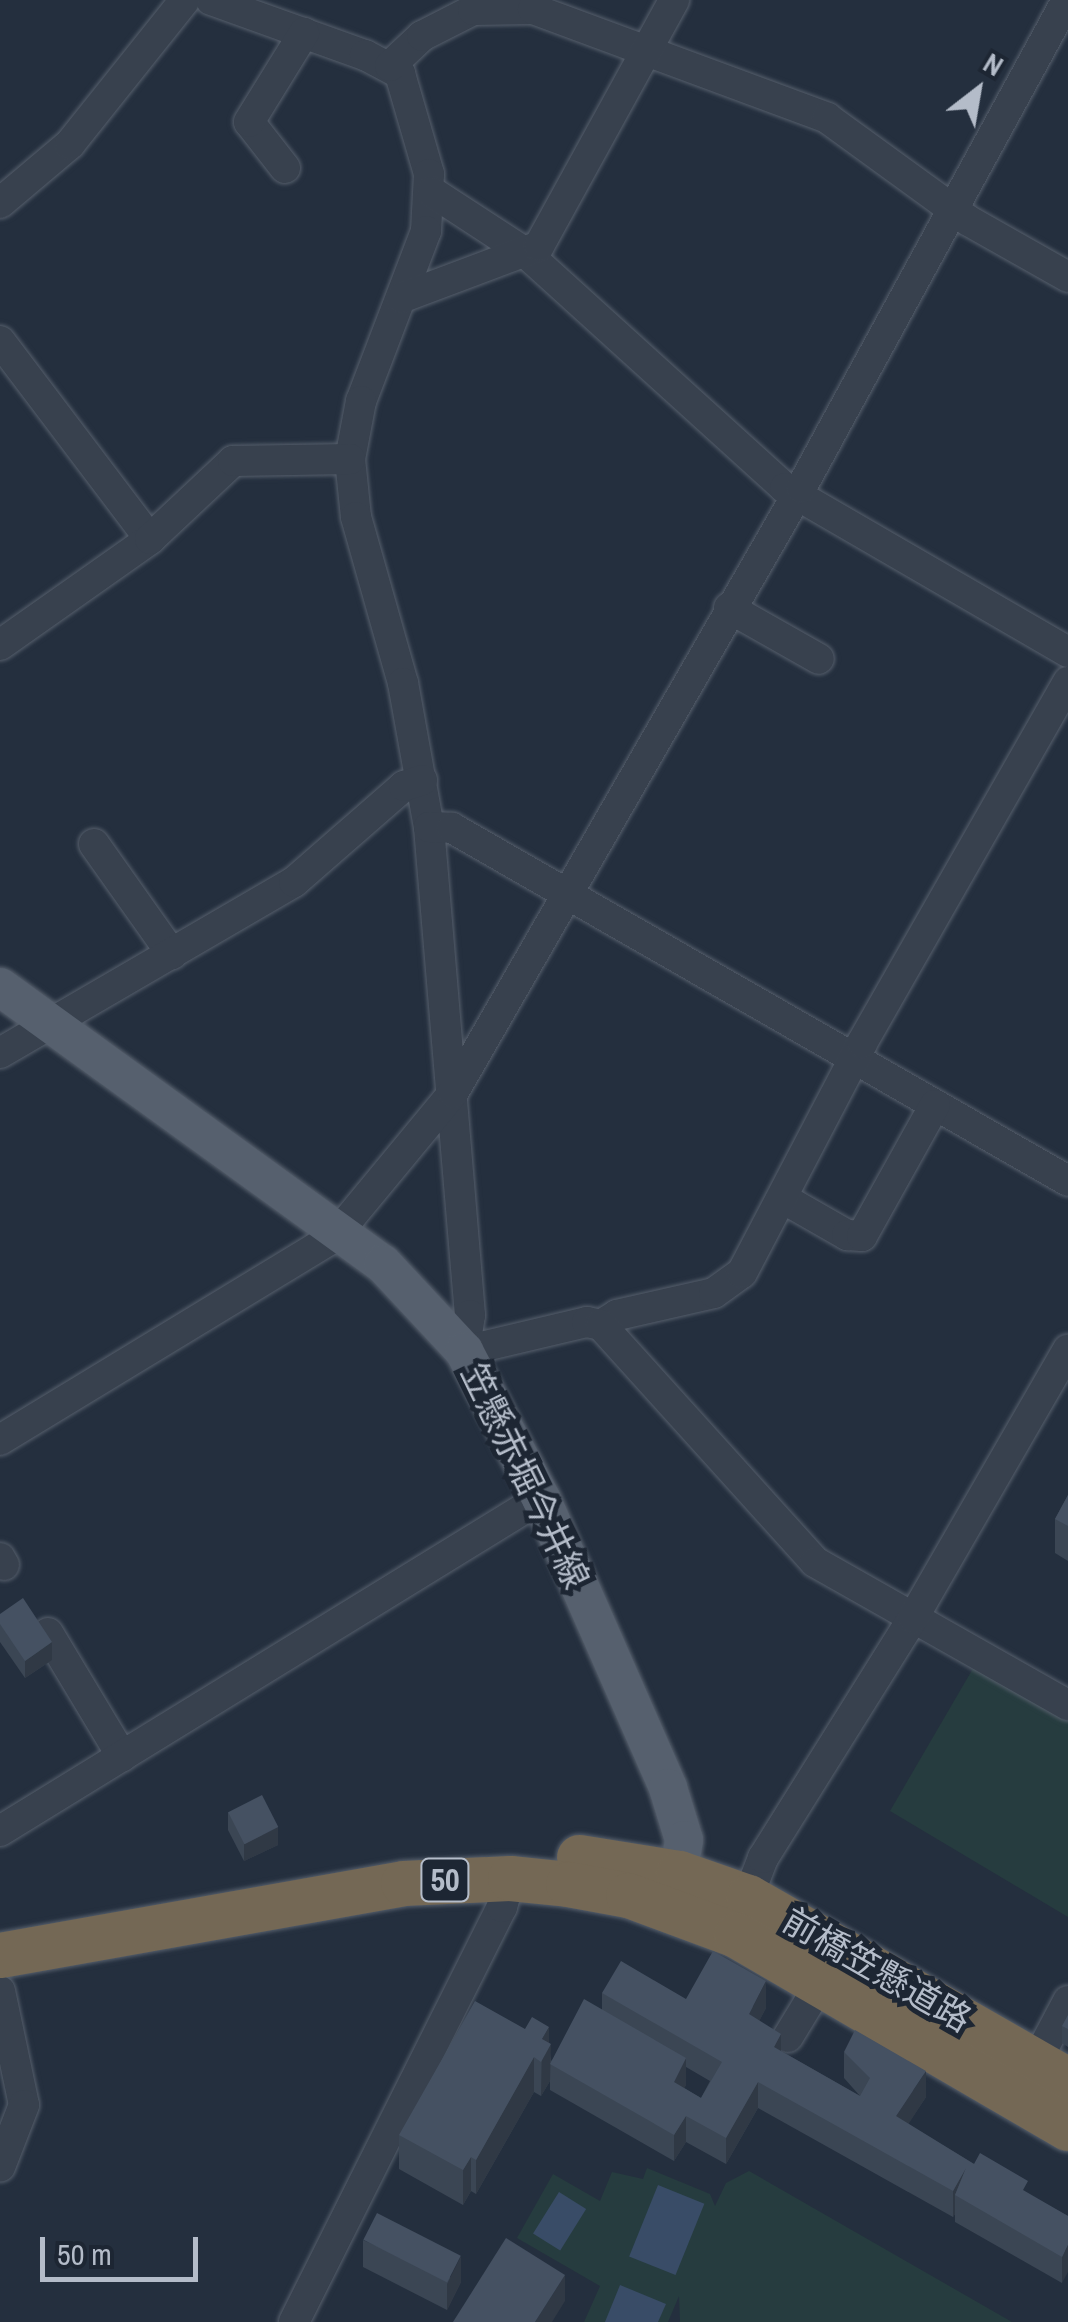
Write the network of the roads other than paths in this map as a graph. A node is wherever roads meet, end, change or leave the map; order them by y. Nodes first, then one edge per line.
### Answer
1 (185, 0) edge
2 (210, 0) edge
3 (674, 0) edge
4 (1068, 0) edge
5 (304, 33) junction
6 (647, 52) junction
7 (390, 66) junction
8 (285, 168) dead end
9 (432, 192) junction
10 (0, 203) edge
11 (955, 212) junction
12 (527, 254) junction
13 (1068, 277) edge
14 (402, 298) junction
15 (0, 342) edge
16 (350, 459) junction
17 (796, 495) junction
18 (150, 539) junction
19 (729, 608) junction
20 (0, 646) edge
21 (1068, 652) edge
22 (819, 659) dead end
23 (1068, 682) edge
24 (422, 780) junction
25 (429, 827) junction
26 (94, 844) dead end
27 (568, 895) junction
28 (172, 954) junction
29 (0, 986) edge
30 (53, 1022) junction
31 (0, 1054) edge
32 (855, 1060) junction
33 (453, 1094) junction
34 (935, 1105) junction
35 (1068, 1181) edge
36 (784, 1200) junction
37 (340, 1230) junction
38 (601, 1325) junction
39 (1068, 1349) edge
40 (464, 1351) junction
41 (0, 1440) edge
42 (541, 1498) junction
43 (913, 1618) junction
44 (48, 1633) edge
45 (1068, 1705) edge
46 (122, 1756) junction
47 (0, 1831) edge
48 (680, 1872) junction
49 (510, 1878) junction
50 (628, 1895) junction
51 (748, 1897) junction
52 (179, 1920) junction
53 (0, 1955) edge
54 (822, 1981) junction
55 (0, 1991) edge
56 (1068, 2001) edge
57 (788, 2036) dead end
58 (947, 2057) junction
59 (1050, 2070) edge
60 (1068, 2116) edge
61 (1068, 2128) edge
62 (0, 2168) edge
63 (294, 2322) edge

1 - 10 street
2 - 5 street
3 - 6 street
4 - 11 street
5 - 7 street
5 - 8 street
6 - 7 street
6 - 11 street
6 - 12 street
7 - 9 street
9 - 12 street
9 - 14 street
11 - 13 street
11 - 17 street
12 - 14 street
12 - 17 street
14 - 16 street
15 - 18 street
16 - 18 street
16 - 24 street
17 - 19 street
17 - 21 street
18 - 20 street
19 - 22 street
19 - 27 street
23 - 32 street
24 - 25 street
24 - 28 street
25 - 27 street
25 - 33 street
26 - 28 street
27 - 32 street
27 - 33 street
28 - 30 street
29 - 30 main road, 笠懸赤堀今井線
30 - 31 street
30 - 37 main road, 笠懸赤堀今井線
32 - 34 street
32 - 36 street
33 - 37 street
33 - 40 street
34 - 35 street
34 - 36 street
36 - 38 street
37 - 40 main road, 笠懸赤堀今井線
37 - 41 street
38 - 40 street
38 - 43 street
39 - 43 street
40 - 42 main road, 笠懸赤堀今井線
42 - 46 street
42 - 48 main road, 笠懸赤堀今井線
43 - 45 street
43 - 51 street
44 - 46 street
46 - 47 street
48 - 50 main road
48 - 51 highway, 前橋笠懸道路 / 50
48 - 52 highway, 50
48 - 58 main road
49 - 50 highway, 50
49 - 52 highway, 50
49 - 63 street
50 - 54 highway, 前橋笠懸道路 / 50
51 - 59 highway, 前橋笠懸道路 / 50
52 - 53 highway, 50
54 - 57 street
54 - 58 highway, 前橋笠懸道路 / 50
55 - 62 street
56 - 59 street
58 - 61 highway, 前橋笠懸道路 / 50
59 - 60 street

